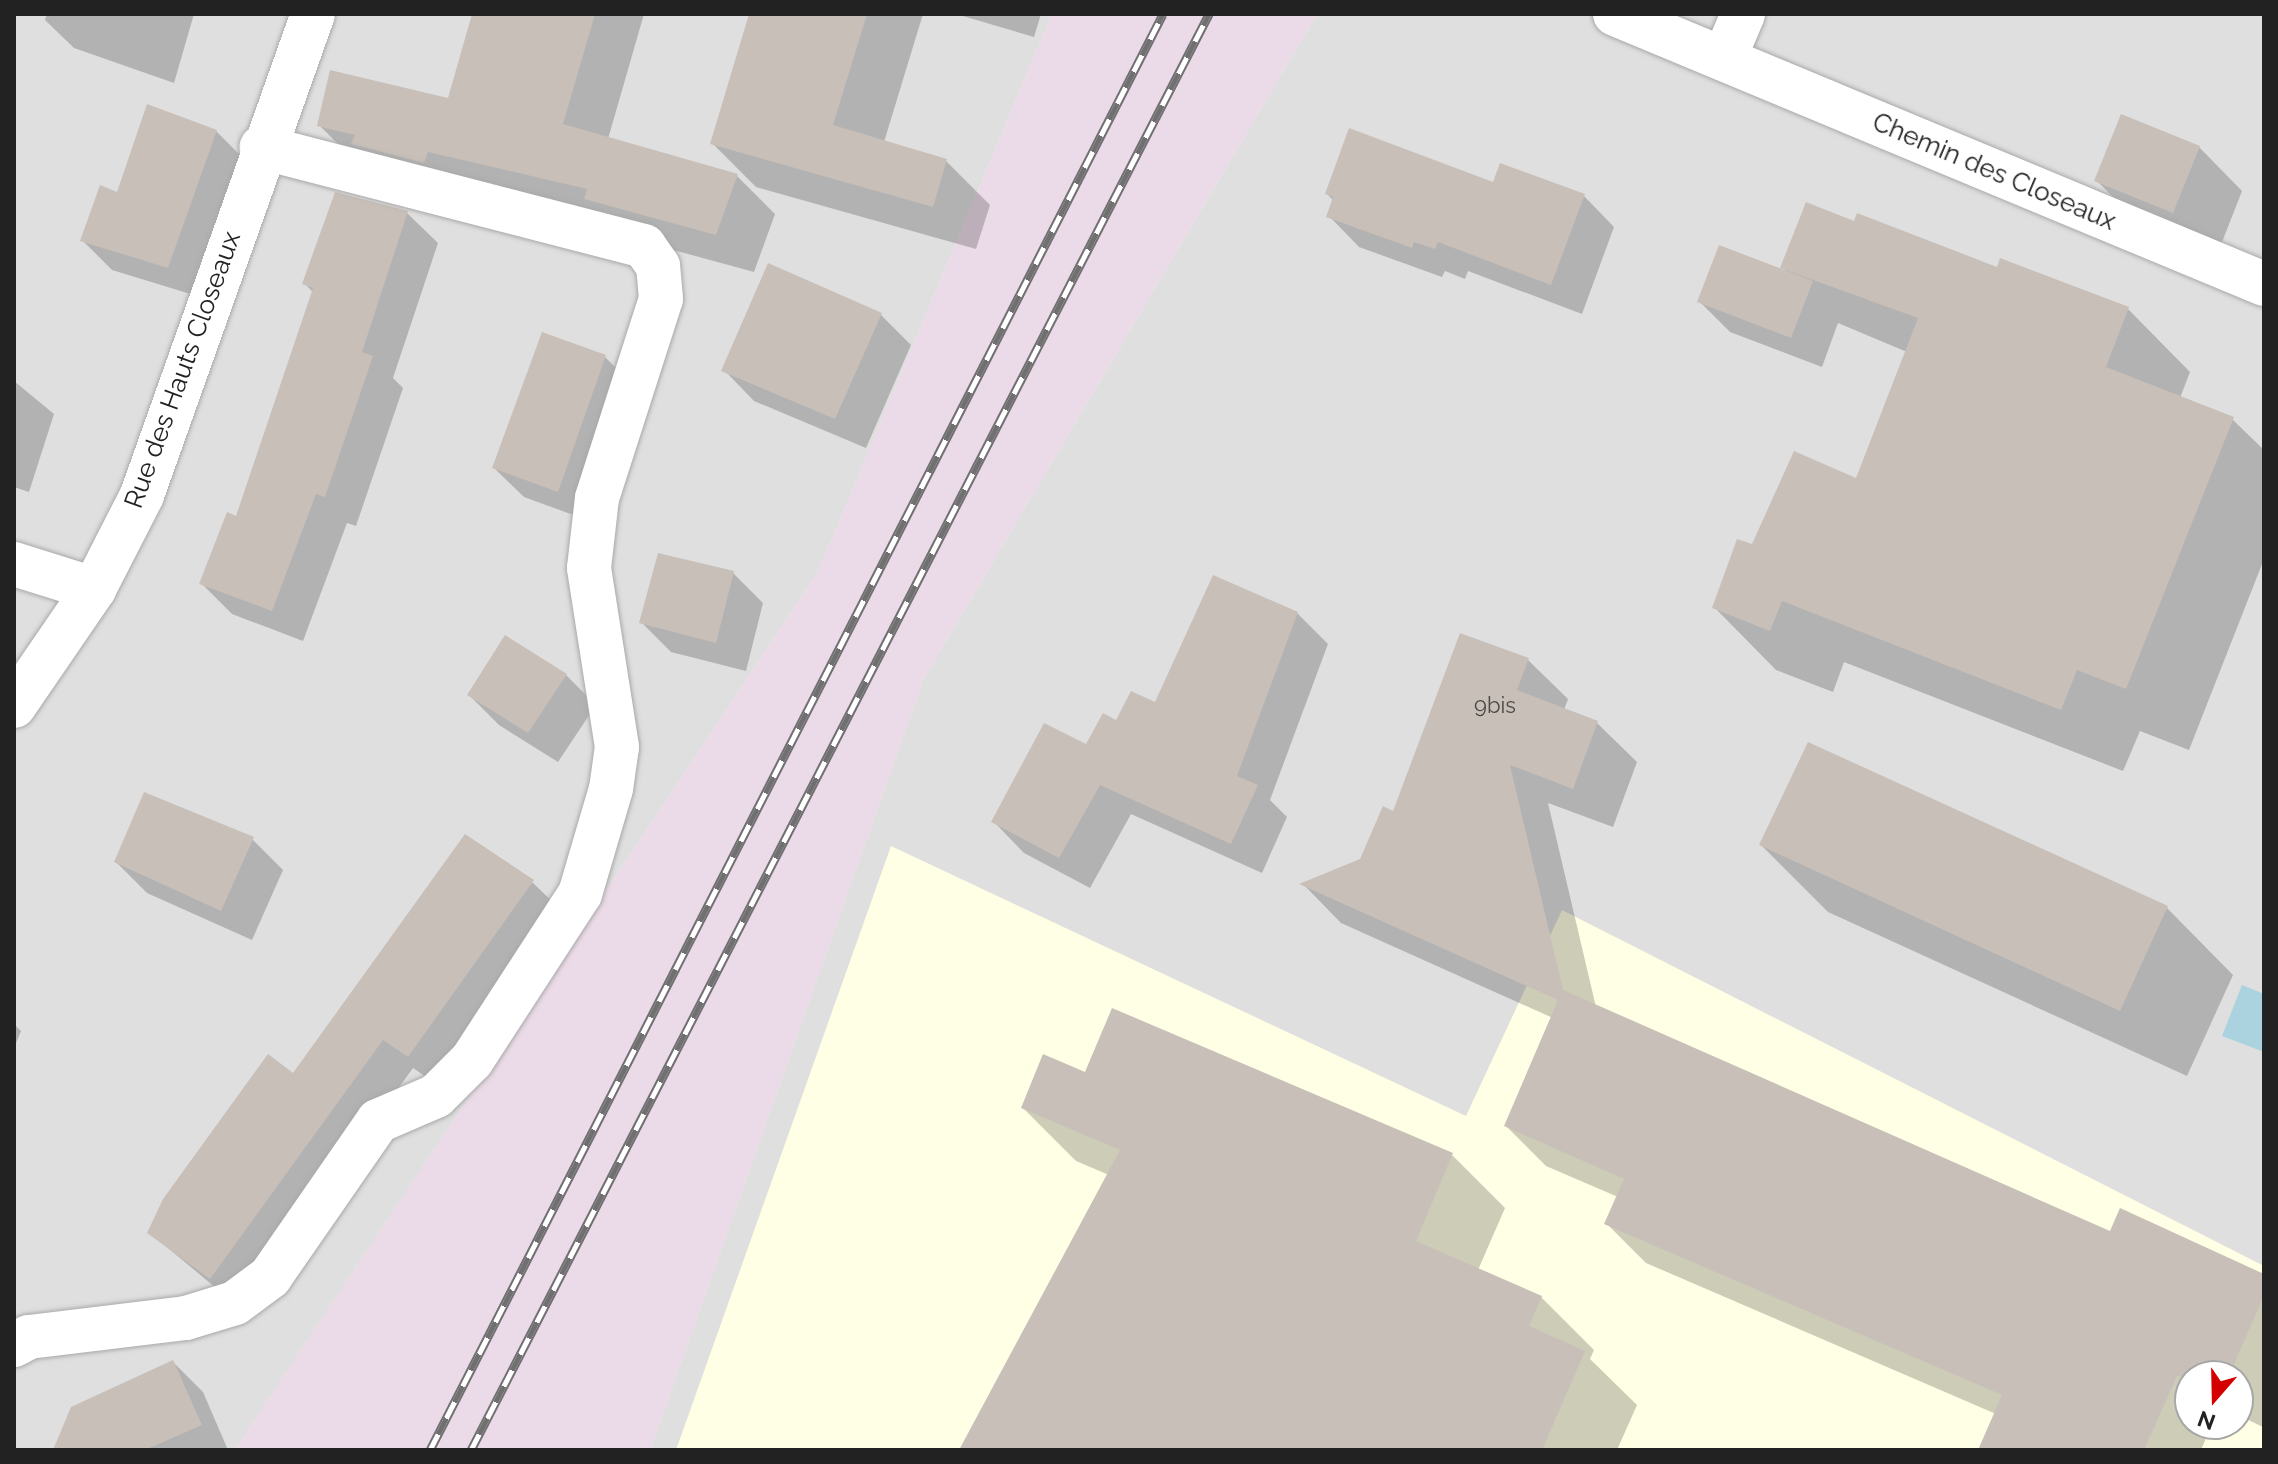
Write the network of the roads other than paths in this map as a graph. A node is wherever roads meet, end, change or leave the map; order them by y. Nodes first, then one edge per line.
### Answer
1 (313, 14) edge
2 (1615, 14) edge
3 (1743, 14) edge
4 (1724, 59) junction
5 (262, 147) junction
6 (2264, 284) edge
7 (14, 564) edge
8 (94, 589) junction
9 (14, 706) edge
10 (14, 1345) edge

1 - 5 street, Rue des Hauts Closeaux
2 - 4 street, Chemin des Closeaux
3 - 4 street
4 - 6 street, Chemin des Closeaux
5 - 8 street, Rue des Hauts Closeaux
5 - 10 street
7 - 8 street
8 - 9 street, Rue des Hauts Closeaux

